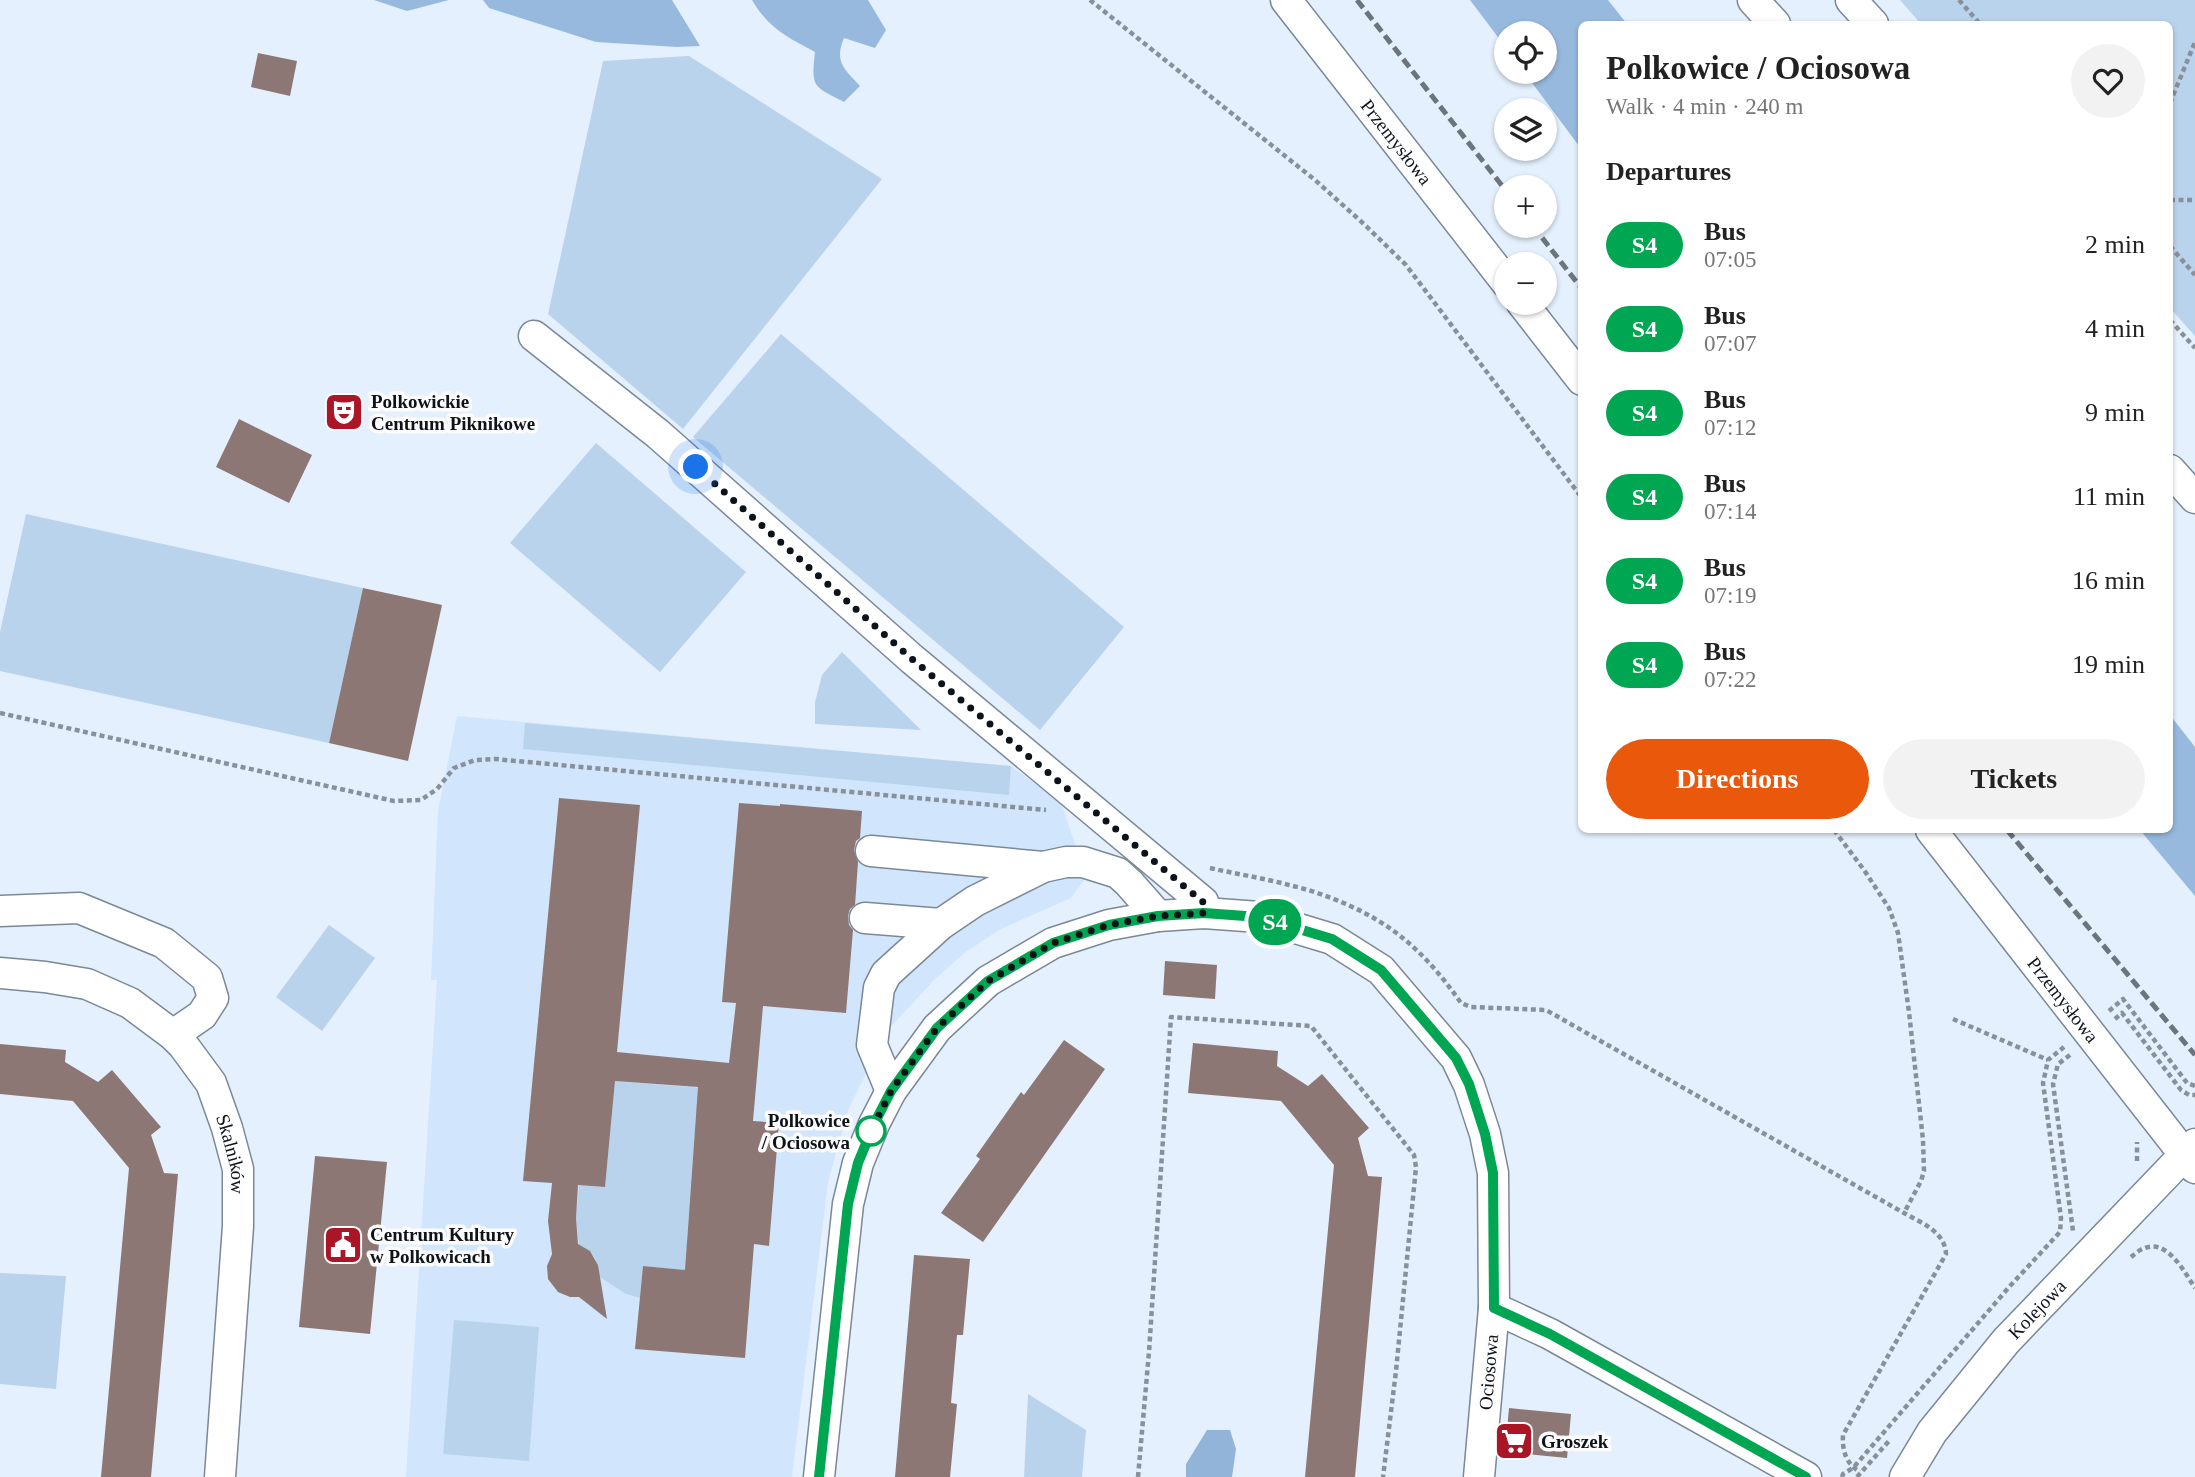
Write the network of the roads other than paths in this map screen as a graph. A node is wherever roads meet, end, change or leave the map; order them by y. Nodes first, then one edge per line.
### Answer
1 (1286, 0) edge
2 (1753, 0) edge
3 (1851, 0) edge
4 (1772, 21) edge
5 (1870, 21) edge
6 (1494, 266) edge
7 (1531, 315) edge
8 (534, 336) dead end
9 (1578, 375) edge
10 (2173, 473) edge
11 (2195, 498) edge
12 (1933, 833) edge
13 (871, 851) dead end
14 (1043, 867) junction
15 (0, 911) edge
16 (1204, 913) junction
17 (1158, 916) junction
18 (865, 918) dead end
19 (942, 924) junction
20 (0, 973) edge
21 (173, 1035) junction
22 (891, 1091) junction
23 (2191, 1156) edge
24 (1494, 1308) junction
25 (220, 1477) edge
26 (819, 1477) edge
27 (1479, 1477) edge
28 (1806, 1477) edge
29 (1905, 1477) edge

1 - 6 street, Przemysłowa
2 - 4 street
3 - 5 street
7 - 9 street
8 - 16 street
10 - 11 street
12 - 23 street, Przemysłowa
13 - 14 street
14 - 17 street
14 - 19 street
15 - 21 street
16 - 17 street, Ociosowa
16 - 24 street, Ociosowa
17 - 22 street, Ociosowa
18 - 19 street
19 - 22 street
20 - 21 street, Skalników
21 - 25 street, Skalników
22 - 26 street, Ociosowa
23 - 29 street, Kolejowa
24 - 27 street, Ociosowa
24 - 28 street, Ociosowa

